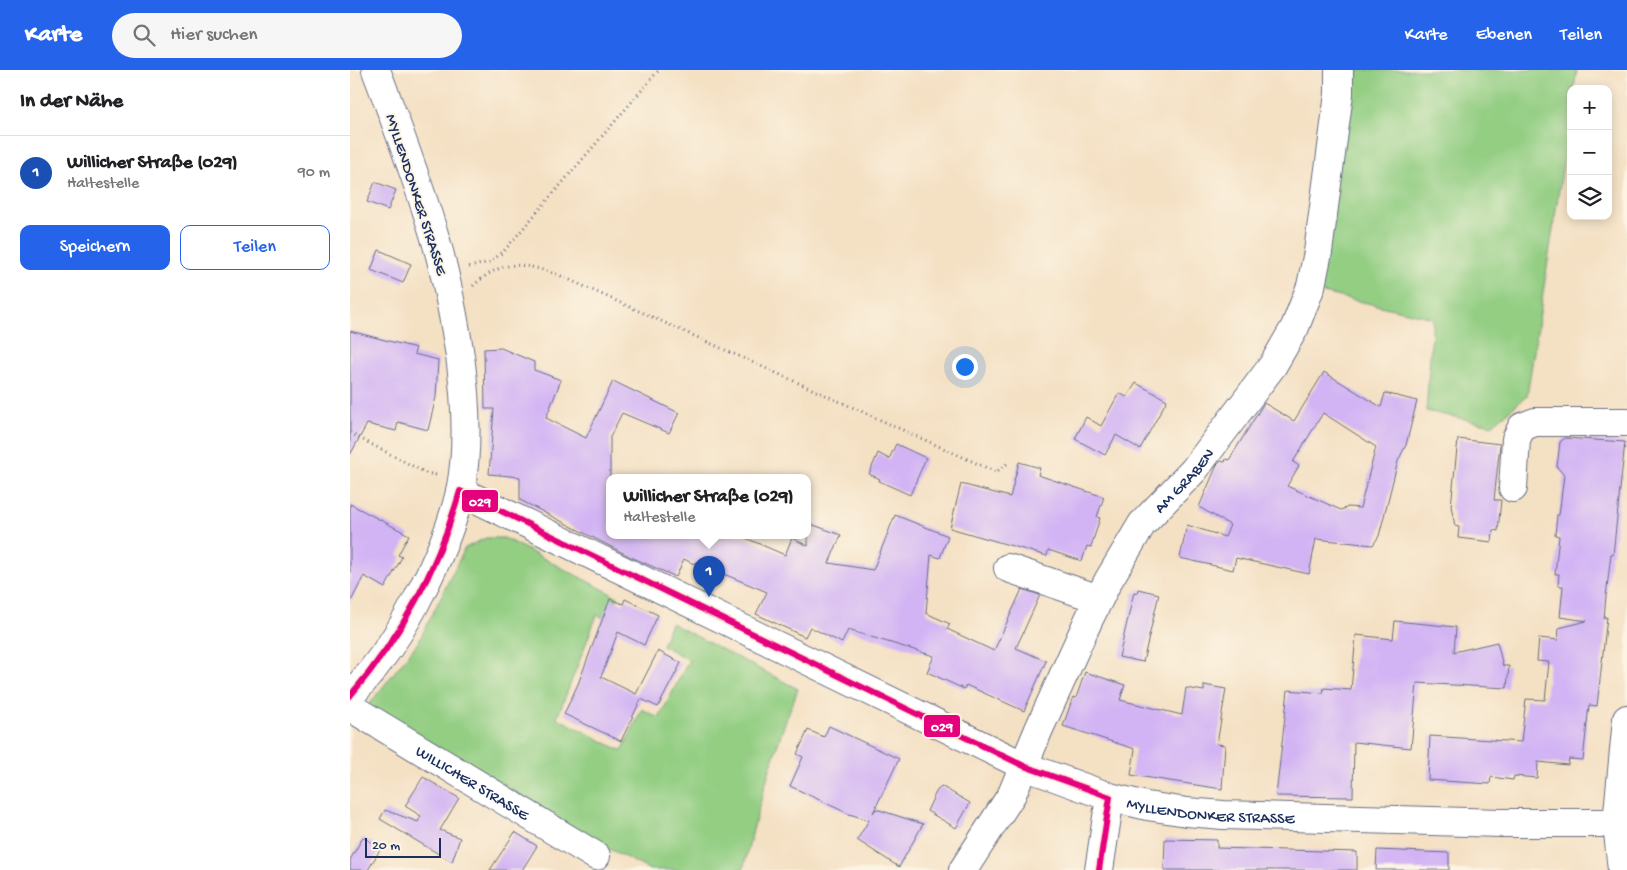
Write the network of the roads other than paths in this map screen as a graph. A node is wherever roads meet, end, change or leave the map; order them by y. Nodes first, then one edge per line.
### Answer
1 (376, 70) edge
2 (1340, 70) edge
3 (1627, 422) edge
4 (461, 485) junction
5 (1513, 488) dead end
6 (1008, 568) dead end
7 (1099, 599) junction
8 (350, 696) edge
9 (350, 707) edge
10 (1627, 718) edge
11 (1024, 766) junction
12 (1624, 783) edge
13 (1110, 797) junction
14 (1622, 823) edge
15 (596, 856) dead end
16 (963, 870) edge
17 (1099, 870) edge
18 (1622, 870) edge

1 - 4 street, MYLLENDONKER STRASSE
2 - 7 street, AM GRABEN
3 - 5 street
4 - 8 street
4 - 11 street, MYLLENDONKER STRASSE
6 - 7 street
7 - 11 street, AM GRABEN
9 - 15 street, WILLICHER STRASSE
10 - 12 street
11 - 13 street, MYLLENDONKER STRASSE
11 - 16 street, AM GRABEN
12 - 14 street
13 - 14 street, MYLLENDONKER STRASSE
13 - 17 street
14 - 18 street

